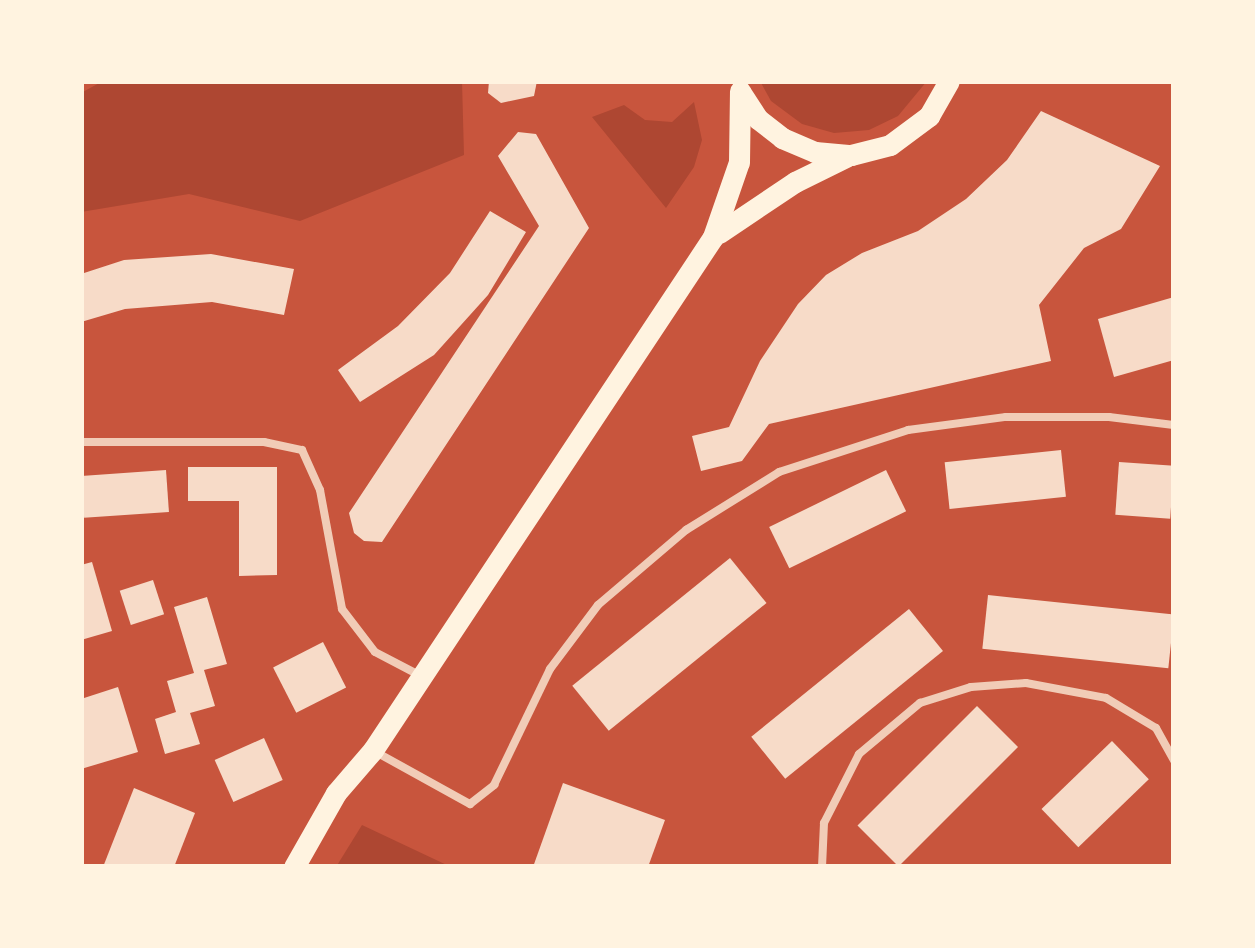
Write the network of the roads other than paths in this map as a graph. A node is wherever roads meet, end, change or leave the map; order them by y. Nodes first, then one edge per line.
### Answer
1 (950, 82) edge
2 (738, 86) edge
3 (851, 155) junction
4 (713, 237) junction
5 (1174, 424) edge
6 (81, 442) edge
7 (422, 676) junction
8 (373, 750) junction
9 (1174, 760) edge
10 (294, 867) edge
11 (822, 867) edge

1 - 3 main road
2 - 3 main road
2 - 4 main road
3 - 4 main road
4 - 7 main road
5 - 8 lane
6 - 7 lane
7 - 8 main road
8 - 10 main road
9 - 11 lane

